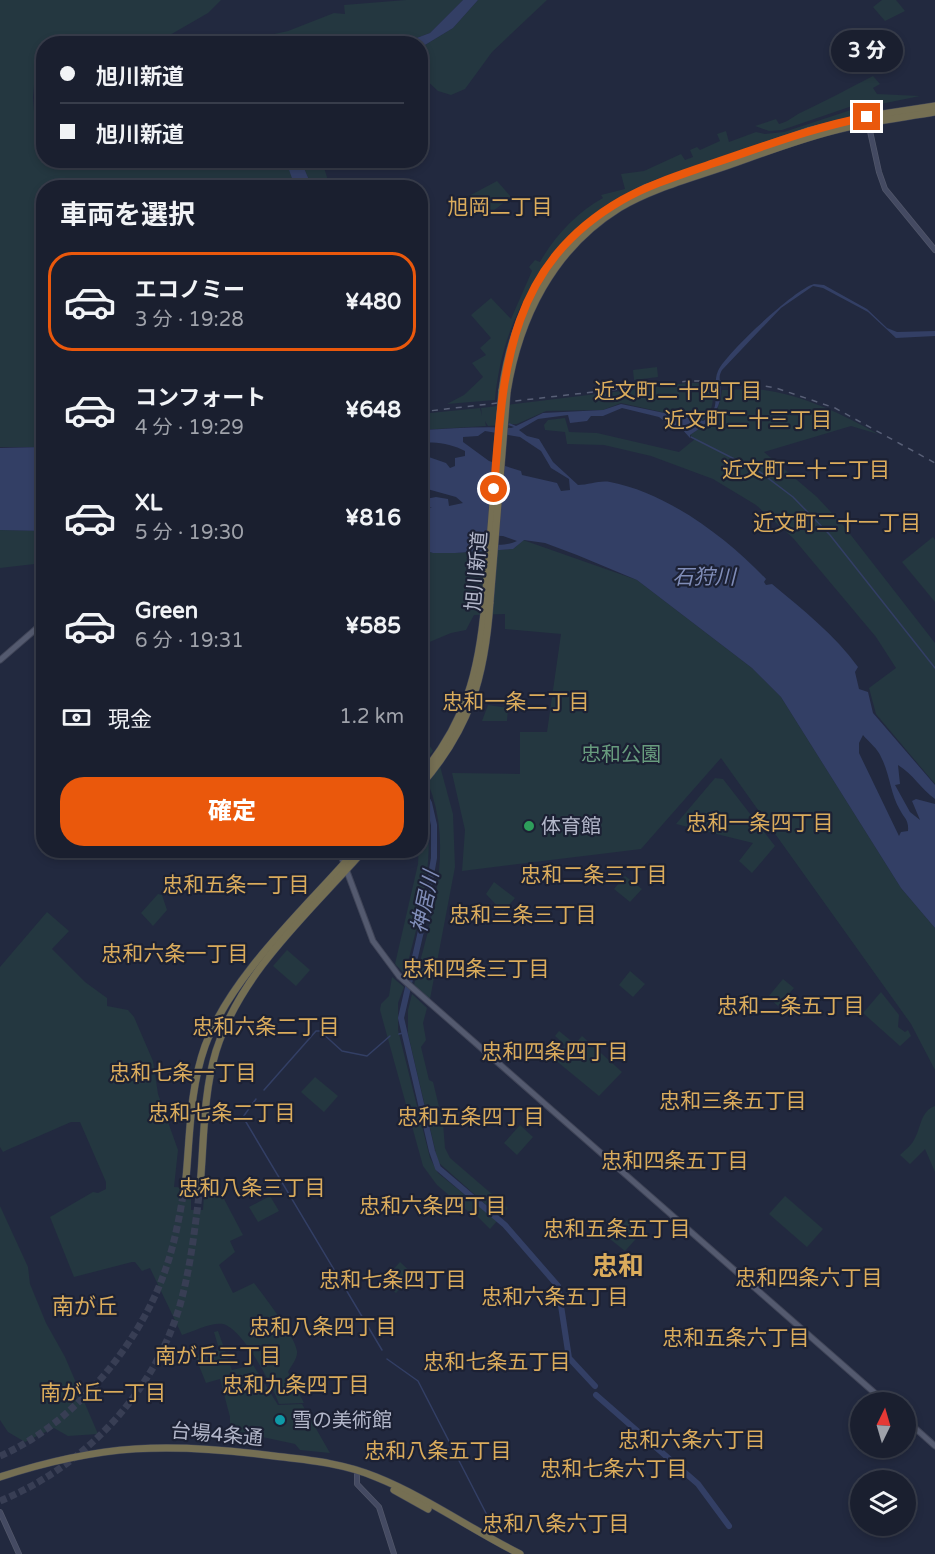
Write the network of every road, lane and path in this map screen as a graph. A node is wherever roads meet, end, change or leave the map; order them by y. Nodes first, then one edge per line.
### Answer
1 (935, 106) edge
2 (935, 112) edge
3 (867, 120) junction
4 (935, 250) edge
5 (36, 629) edge
6 (0, 660) edge
7 (428, 773) edge
8 (341, 858) edge
9 (351, 858) edge
10 (355, 858) edge
11 (344, 868) junction
12 (186, 1178) tunnel mouth
13 (200, 1187) tunnel mouth
14 (874, 1392) edge
15 (916, 1429) edge
16 (935, 1446) edge
17 (356, 1472) junction
18 (0, 1479) edge
19 (0, 1513) edge
20 (19, 1554) edge
21 (394, 1554) edge
22 (509, 1554) edge
23 (520, 1554) edge

1 - 3 highway, 旭川新道
2 - 3 highway, 旭川新道
3 - 4 main road
3 - 7 highway, 旭川新道, bridge
5 - 6 main road
8 - 11 main road
9 - 11 highway
10 - 11 highway
11 - 12 highway
11 - 13 highway
11 - 14 main road
15 - 16 main road
17 - 18 highway, 台場4条通
17 - 21 main road
17 - 22 highway, 台場4条通
17 - 23 highway, 台場4条通
19 - 20 main road

